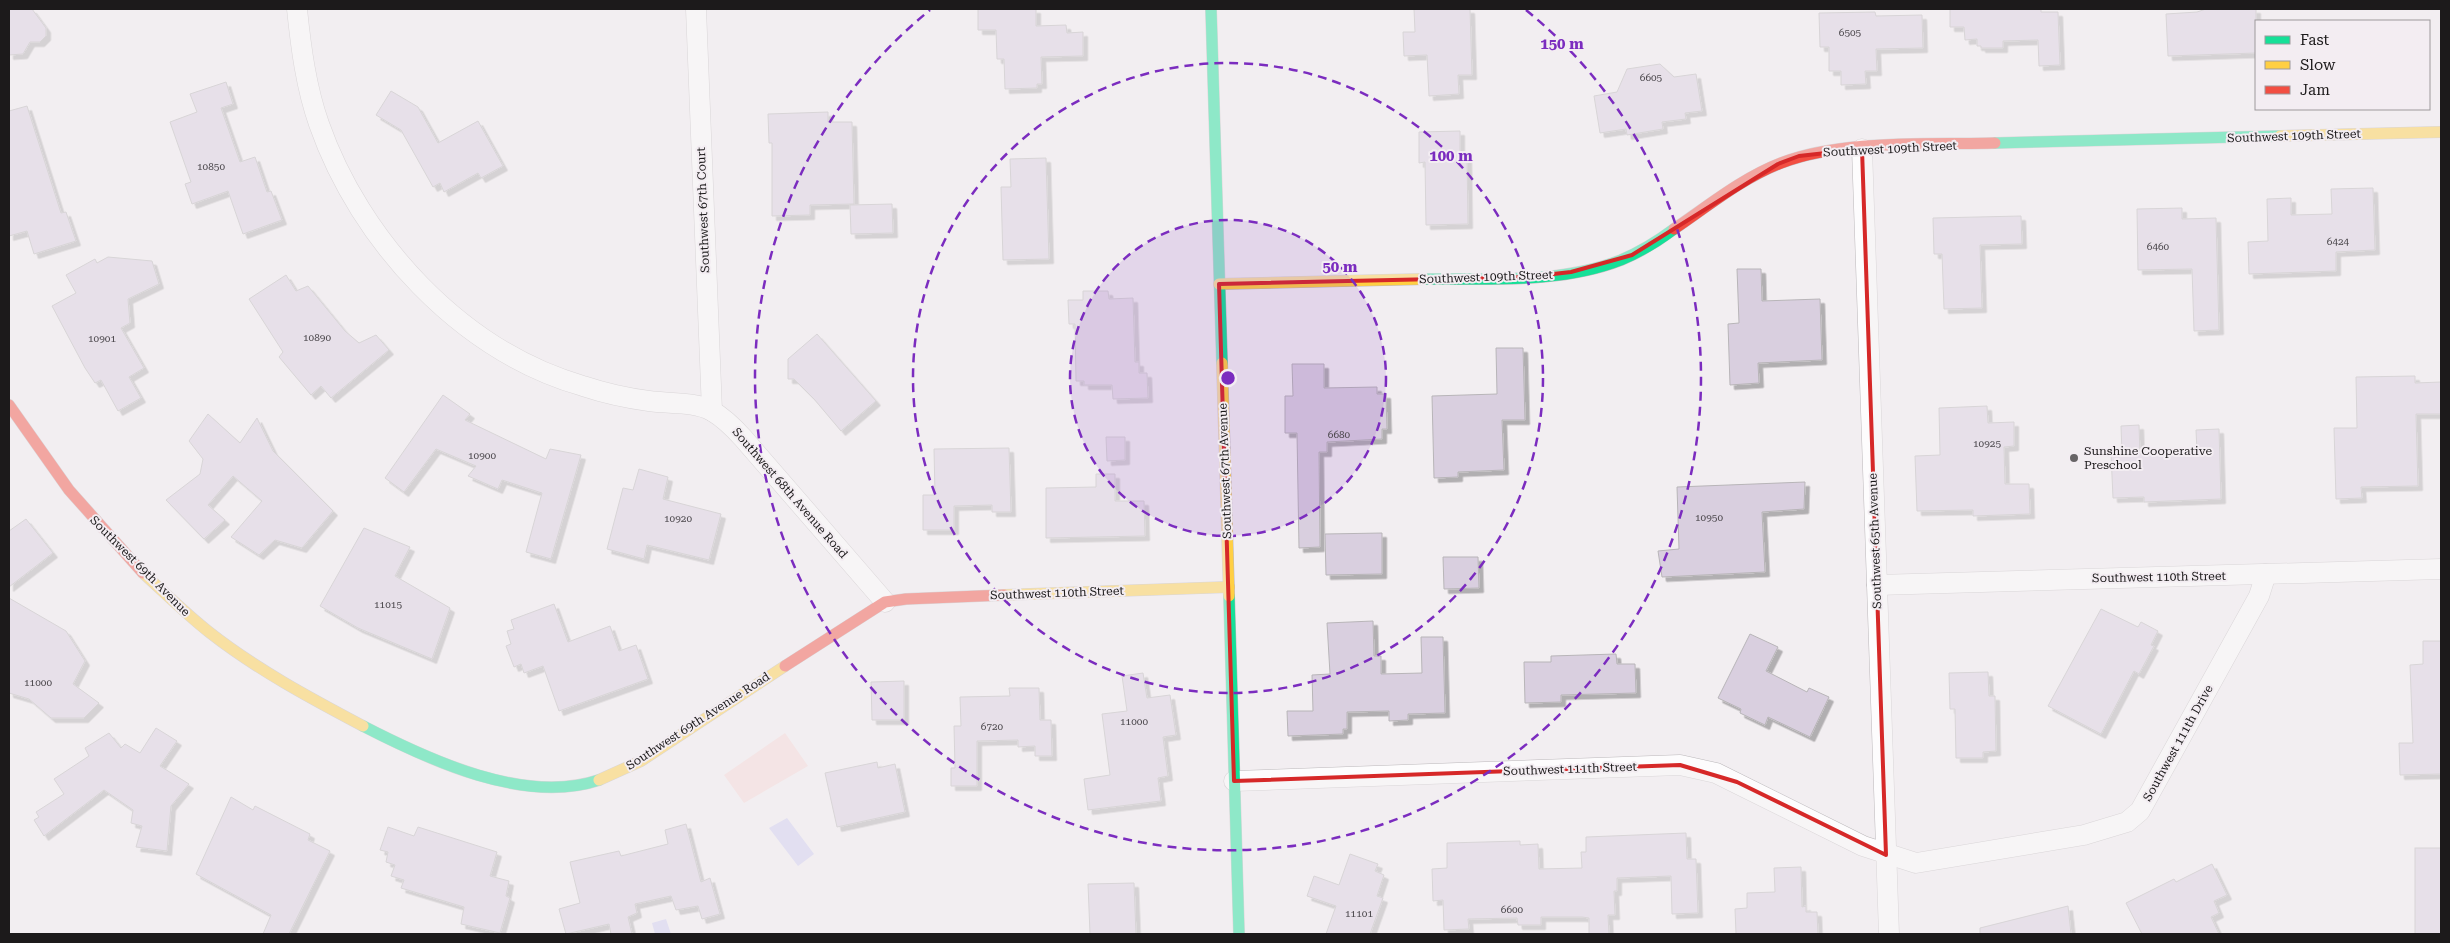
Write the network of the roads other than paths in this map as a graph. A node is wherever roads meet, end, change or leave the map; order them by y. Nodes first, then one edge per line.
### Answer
1 (297, 9) edge
2 (696, 9) edge
3 (1211, 9) edge
4 (2441, 132) edge
5 (1862, 149) junction
6 (1219, 284) junction
7 (9, 405) edge
8 (712, 411) junction
9 (2441, 569) edge
10 (2266, 574) junction
11 (1877, 585) junction
12 (1229, 587) junction
13 (885, 602) junction
14 (383, 736) joint
15 (1234, 781) junction
16 (1886, 855) junction
17 (1239, 934) edge
18 (1889, 934) edge

1 - 8 street, Southwest 68th Avenue Road
2 - 8 street, Southwest 67th Court
3 - 6 street, Southwest 67th Avenue
4 - 5 street, Southwest 109th Street
5 - 6 street, Southwest 109th Street
5 - 11 street, Southwest 65th Avenue
6 - 12 street, Southwest 67th Avenue
7 - 14 street, Southwest 69th Avenue
8 - 13 street, Southwest 68th Avenue Road
9 - 10 street, Southwest 110th Street
10 - 11 street, Southwest 110th Street
10 - 16 street, Southwest 111th Drive
11 - 16 street, Southwest 65th Avenue
12 - 13 street, Southwest 110th Street
12 - 15 street, Southwest 67th Avenue
13 - 14 street, Southwest 69th Avenue Road
15 - 16 street, Southwest 111th Street
15 - 17 street, Southwest 67th Avenue
16 - 18 street, Southwest 65th Avenue

